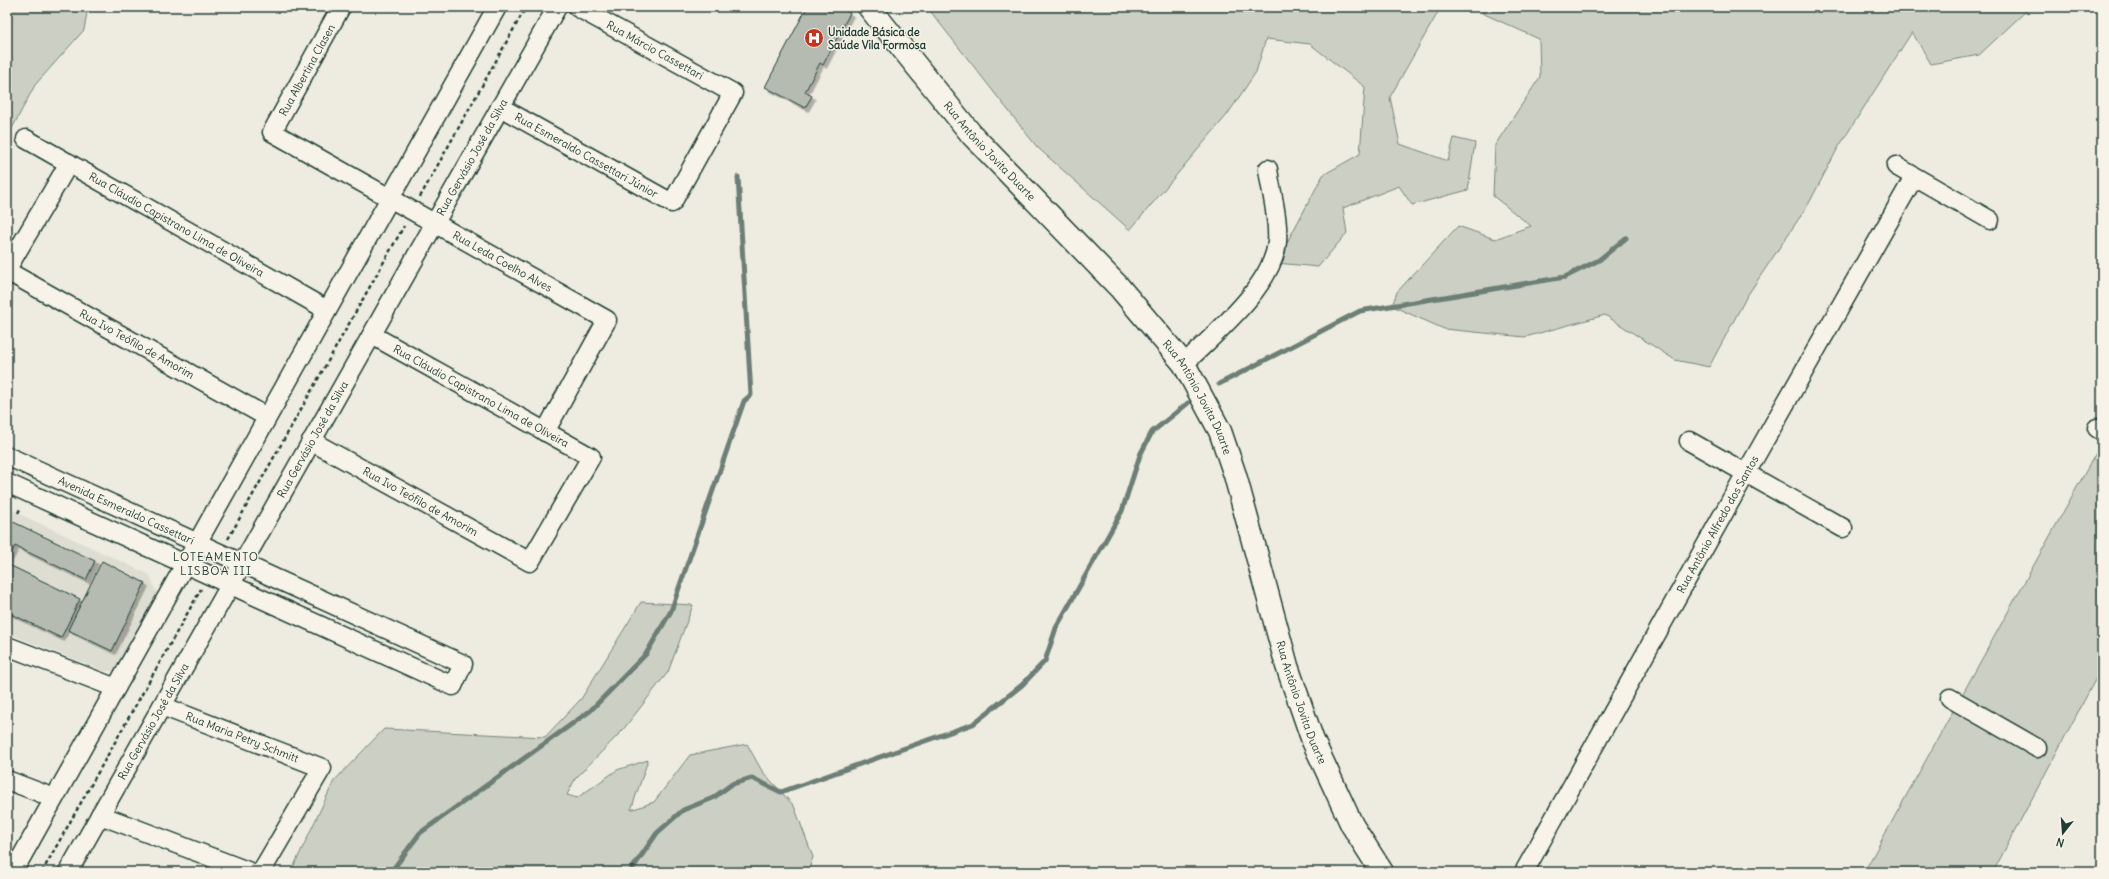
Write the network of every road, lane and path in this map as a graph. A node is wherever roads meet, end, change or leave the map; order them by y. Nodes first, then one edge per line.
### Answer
1 (341, 7) edge
2 (497, 7) edge
3 (526, 7) edge
4 (557, 7) edge
5 (577, 7) edge
6 (869, 7) edge
7 (500, 107) junction
8 (272, 132) joint
9 (26, 139) dead end
10 (69, 163) junction
11 (1896, 166) dead end
12 (1268, 169) dead end
13 (1914, 177) junction
14 (390, 198) junction
15 (672, 202) joint
16 (412, 211) junction
17 (1990, 220) dead end
18 (435, 223) junction
19 (7, 270) edge
20 (327, 310) junction
21 (372, 335) junction
22 (1184, 364) junction
23 (268, 417) junction
24 (545, 432) junction
25 (311, 441) junction
26 (1689, 441) dead end
27 (7, 456) edge
28 (1746, 473) junction
29 (7, 483) edge
30 (1843, 528) dead end
31 (197, 542) junction
32 (221, 553) junction
33 (530, 562) joint
34 (242, 563) junction
35 (185, 564) junction
36 (208, 574) junction
37 (230, 584) junction
38 (7, 646) edge
39 (116, 688) junction
40 (1950, 698) dead end
41 (162, 706) junction
42 (2037, 748) dead end
43 (7, 780) edge
44 (54, 798) junction
45 (100, 815) junction
46 (13, 872) edge
47 (42, 872) edge
48 (68, 872) edge
49 (250, 872) edge
50 (260, 872) edge
51 (1382, 872) edge
52 (1524, 872) edge

1 - 8 street, Rua Albertina Clasen
2 - 14 street
3 - 16 path
4 - 7 street, Rua Gervásio José da Silva
5 - 15 street, Rua Márcio Cassettari
6 - 22 main road, Rua Antônio Jovita Duarte
7 - 15 street, Rua Esmeraldo Cassettari Júnior
7 - 18 street, Rua Gervásio José da Silva
8 - 14 street, Rua Leda Coelho Alves
9 - 10 street, Rua Cláudio Capistrano Lima de Oliveira
10 - 19 street
10 - 20 street, Rua Cláudio Capistrano Lima de Oliveira
11 - 13 street
12 - 22 street
13 - 17 street
13 - 28 street, Rua Antônio Alfredo dos Santos
14 - 16 street, Rua Leda Coelho Alves
14 - 20 street
16 - 18 street, Rua Leda Coelho Alves
16 - 32 path
18 - 21 street, Rua Gervásio José da Silva
18 - 24 street, Rua Leda Coelho Alves
19 - 23 street, Rua Ivo Teófilo de Amorim
20 - 23 street
21 - 24 street, Rua Cláudio Capistrano Lima de Oliveira
21 - 25 street, Rua Gervásio José da Silva
22 - 51 main road, Rua Antônio Jovita Duarte
23 - 31 street
24 - 33 street, Rua Cláudio Capistrano Lima de Oliveira
25 - 33 street, Rua Ivo Teófilo de Amorim
25 - 34 street, Rua Gervásio José da Silva
26 - 28 street
27 - 31 street, Avenida Esmeraldo Cassettari
28 - 30 street
28 - 52 street, Rua Antônio Alfredo dos Santos
29 - 35 street
31 - 32 street, Avenida Esmeraldo Cassettari
31 - 35 street
32 - 34 street, Avenida Esmeraldo Cassettari
34 - 37 street, Rua Gervásio José da Silva
34 - 37 street, Avenida Esmeraldo Cassettari
35 - 36 street
35 - 39 street
36 - 37 street
36 - 47 path
37 - 41 street, Rua Gervásio José da Silva
38 - 39 street
39 - 44 street
40 - 42 street
41 - 45 street, Rua Gervásio José da Silva
41 - 50 street, Rua Maria Petry Schmitt
43 - 44 street
44 - 46 street
45 - 48 street, Rua Gervásio José da Silva
45 - 49 street

